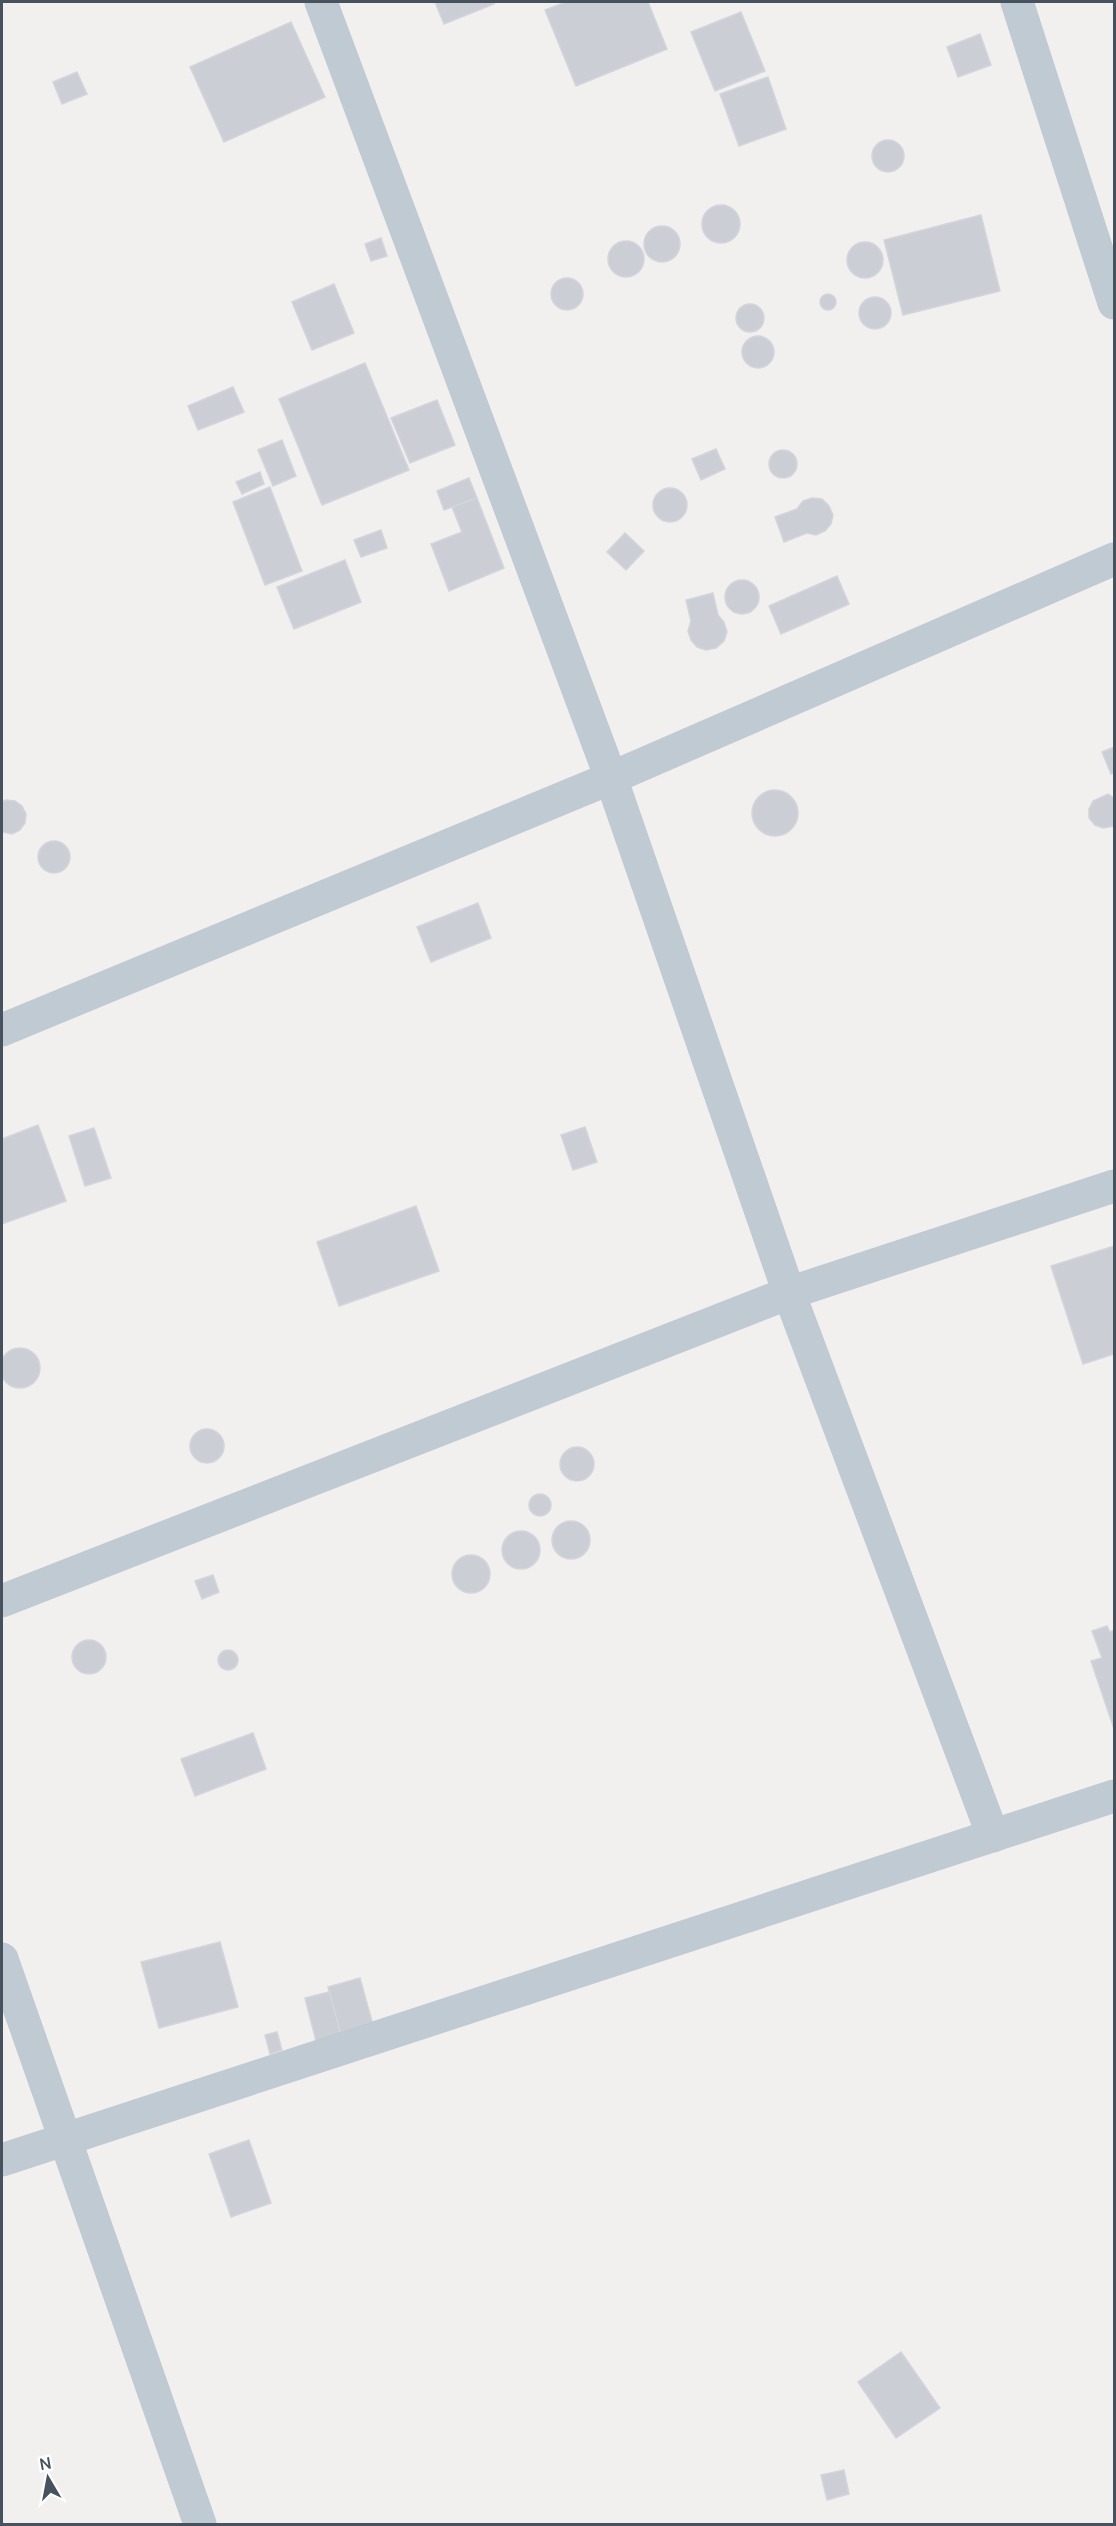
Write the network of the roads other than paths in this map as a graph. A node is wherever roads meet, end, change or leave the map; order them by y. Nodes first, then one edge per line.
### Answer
1 (321, 2) edge
2 (1017, 2) edge
3 (1114, 303) edge
4 (1114, 559) edge
5 (611, 778) junction
6 (2, 1030) edge
7 (1114, 1186) edge
8 (789, 1293) junction
9 (2, 1601) edge
10 (1114, 1796) edge
11 (993, 1836) junction
12 (2, 1959) edge
13 (65, 2139) junction
14 (2, 2160) edge
15 (200, 2524) edge

1 - 5 street
2 - 3 street
4 - 5 street
5 - 6 street
5 - 8 street
7 - 8 street
8 - 9 street
8 - 11 street
10 - 11 street
11 - 13 street
12 - 13 street
13 - 14 street
13 - 15 street

